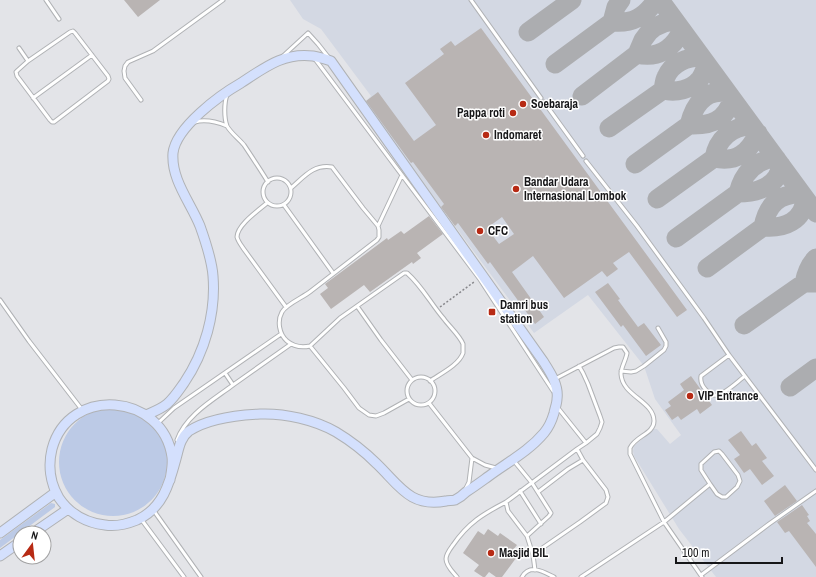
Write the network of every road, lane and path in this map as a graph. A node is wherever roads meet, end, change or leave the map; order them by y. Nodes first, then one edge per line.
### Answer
1 (46, 0) edge
2 (223, 0) edge
3 (471, 0) edge
4 (59, 19) dead end
5 (19, 48) dead end
6 (92, 55) junction
7 (313, 56) junction
8 (279, 60) junction
9 (28, 61) junction
10 (331, 61) junction
11 (229, 90) junction
12 (33, 98) junction
13 (541, 98) dead end
14 (141, 100) dead end
15 (544, 102) dead end
16 (191, 122) junction
17 (227, 126) junction
18 (583, 156) dead end
19 (586, 160) dead end
20 (402, 175) junction
21 (268, 182) junction
22 (290, 188) junction
23 (267, 203) junction
24 (284, 205) junction
25 (378, 226) junction
26 (333, 273) junction
27 (474, 282) dead end
28 (0, 300) edge
29 (357, 306) junction
30 (286, 307) junction
31 (437, 310) junction
32 (658, 328) dead end
33 (281, 334) junction
34 (291, 344) junction
35 (310, 346) junction
36 (729, 355) junction
37 (579, 366) junction
38 (621, 371) junction
39 (225, 373) junction
40 (745, 376) junction
41 (554, 379) junction
42 (412, 380) junction
43 (430, 381) junction
44 (233, 385) junction
45 (409, 399) junction
46 (557, 401) junction
47 (429, 403) junction
48 (83, 411) junction
49 (146, 415) junction
50 (157, 425) junction
51 (176, 442) dead end
52 (586, 443) junction
53 (577, 449) junction
54 (472, 458) junction
55 (513, 460) junction
56 (583, 460) junction
57 (499, 469) junction
58 (816, 470) edge
59 (170, 480) junction
60 (532, 483) junction
61 (710, 484) junction
62 (520, 491) junction
63 (816, 491) edge
64 (56, 492) junction
65 (538, 492) junction
66 (463, 494) junction
67 (506, 502) junction
68 (68, 509) junction
69 (153, 510) junction
70 (140, 519) junction
71 (664, 522) junction
72 (541, 524) junction
73 (45, 525) edge
74 (0, 533) edge
75 (527, 536) junction
76 (12, 548) edge
77 (533, 554) junction
78 (0, 556) edge
79 (534, 570) junction
80 (701, 576) edge
81 (184, 577) edge
82 (201, 577) edge
83 (457, 577) edge
84 (522, 577) edge
85 (554, 577) edge
86 (581, 577) edge

1 - 4 lane
2 - 14 lane
3 - 13 lane
5 - 9 lane
6 - 9 lane
6 - 12 lane
6 - 12 lane
7 - 8 street
7 - 10 street
7 - 20 lane
8 - 10 lane
8 - 11 street
9 - 12 lane
10 - 41 street
11 - 16 street
11 - 17 lane
15 - 18 lane
16 - 17 lane
16 - 49 street
17 - 21 lane
19 - 36 lane
20 - 25 lane
20 - 46 lane
21 - 22 lane
21 - 23 lane
22 - 24 lane
22 - 25 lane
23 - 24 lane
23 - 30 lane
24 - 26 lane
25 - 26 lane
26 - 30 lane
27 - 31 path
28 - 48 lane
29 - 31 lane
29 - 35 lane
29 - 42 lane
30 - 33 lane
31 - 43 lane
32 - 38 lane
33 - 34 lane
33 - 39 lane
34 - 35 lane
34 - 44 lane
35 - 45 lane
36 - 40 lane
36 - 40 lane
37 - 38 lane
37 - 41 lane
37 - 52 lane
38 - 71 lane
39 - 44 lane
39 - 50 lane
40 - 58 lane
41 - 46 street
42 - 43 lane
42 - 45 lane
43 - 47 lane
44 - 51 lane
45 - 47 lane
46 - 52 lane
46 - 55 street
47 - 54 lane
48 - 49 street
48 - 64 street
49 - 50 street
50 - 59 street
52 - 53 lane
53 - 56 lane
53 - 60 lane
54 - 57 lane
54 - 66 lane
55 - 57 street
55 - 60 lane
56 - 65 lane
56 - 77 lane
57 - 66 street
59 - 66 street
59 - 69 street
60 - 62 lane
60 - 65 lane
61 - 61 lane
61 - 71 lane
62 - 67 lane
62 - 72 lane
63 - 80 lane
64 - 68 street
64 - 74 street
65 - 72 lane
67 - 75 lane
67 - 83 lane
68 - 70 street
68 - 73 street
69 - 70 street
69 - 82 lane
70 - 81 lane
71 - 80 lane
71 - 86 lane
72 - 75 lane
75 - 77 lane
76 - 78 street
77 - 79 lane
79 - 84 lane
79 - 85 lane

